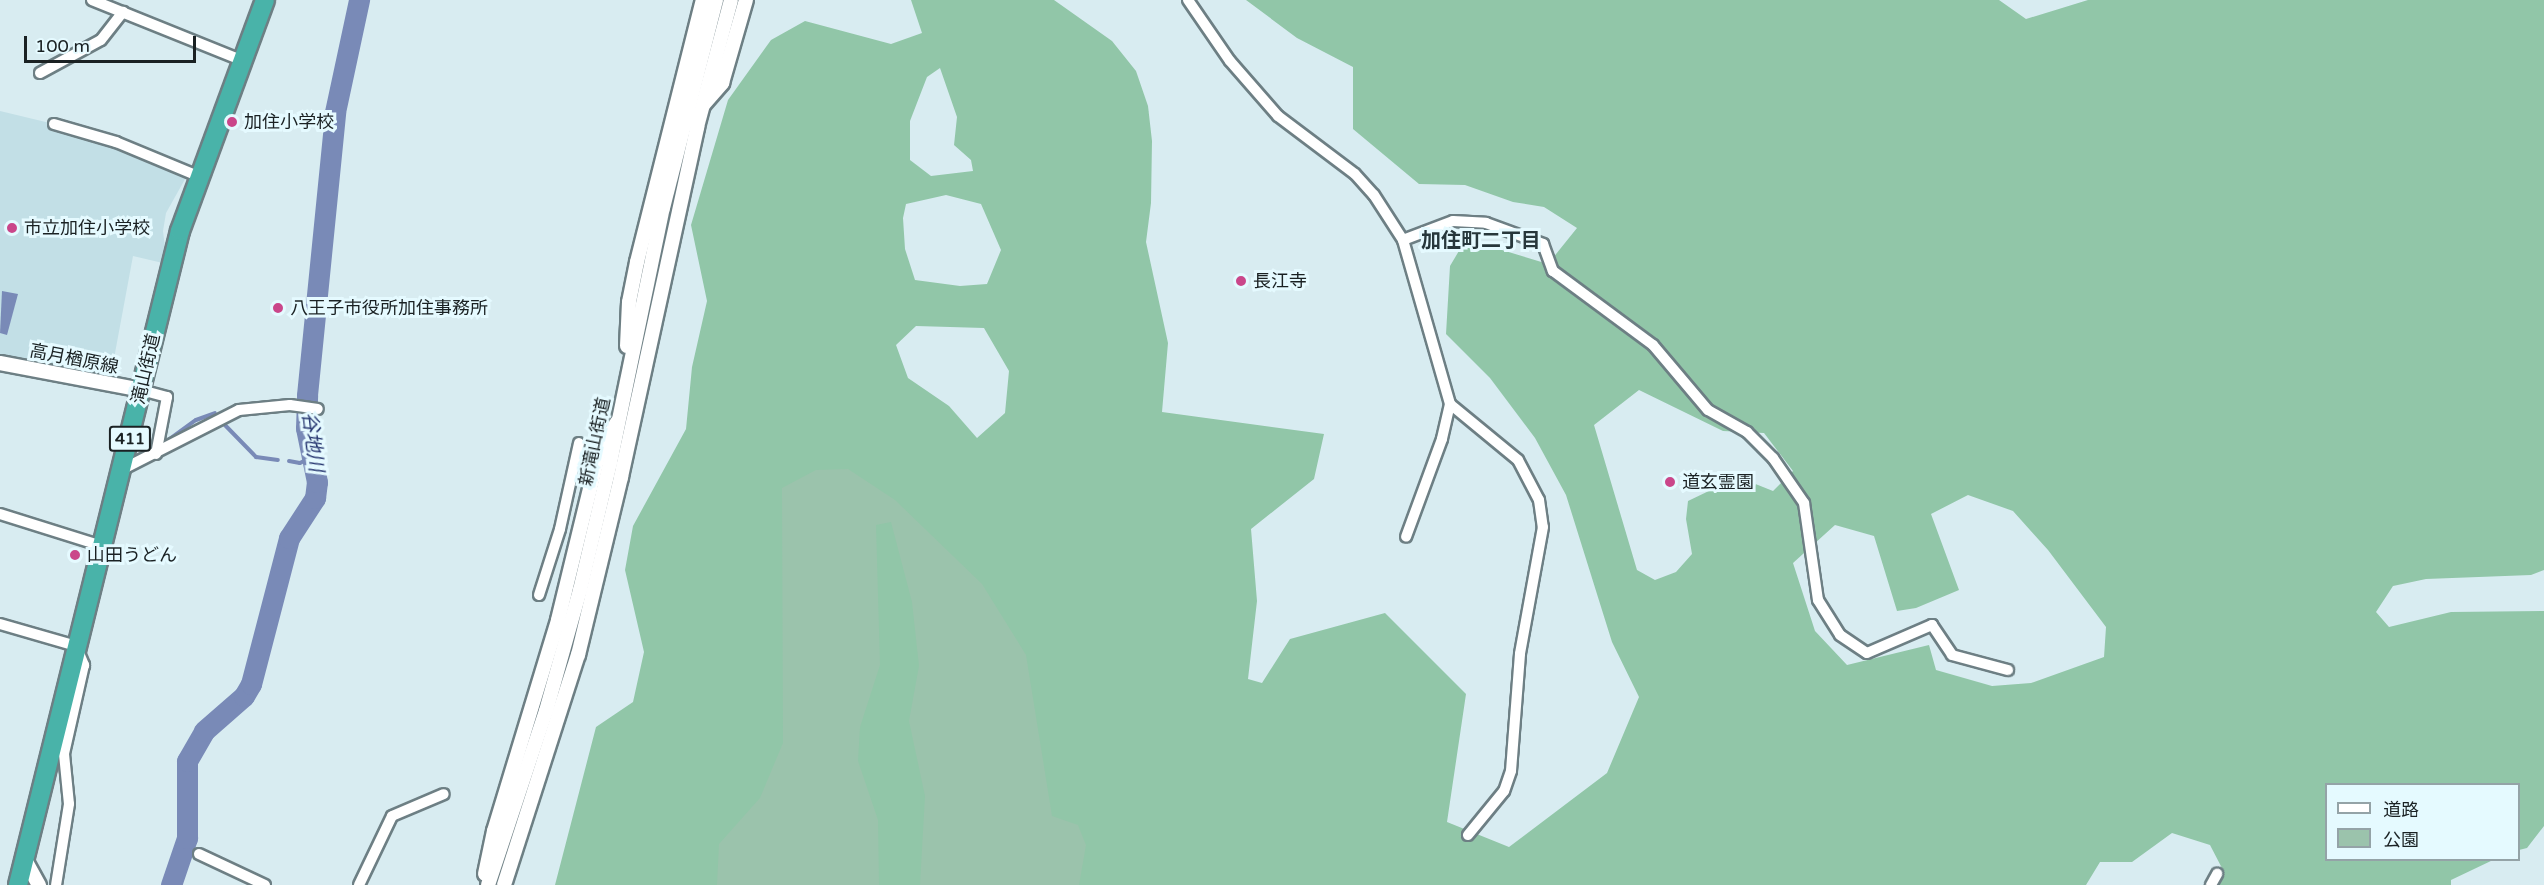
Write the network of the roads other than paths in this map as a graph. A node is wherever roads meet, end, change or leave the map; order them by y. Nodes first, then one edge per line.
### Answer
1 (92, 0) edge
2 (265, 0) edge
3 (703, 0) edge
4 (716, 0) edge
5 (731, 0) edge
6 (746, 0) edge
7 (1188, 0) edge
8 (123, 12) junction
9 (241, 60) junction
10 (40, 73) dead end
11 (704, 104) junction
12 (54, 124) dead end
13 (198, 176) junction
14 (1403, 240) junction
15 (0, 363) edge
16 (626, 387) junction
17 (141, 390) junction
18 (1450, 404) junction
19 (317, 409) dead end
20 (620, 418) junction
21 (579, 443) dead end
22 (156, 454) junction
23 (123, 469) junction
24 (587, 502) junction
25 (565, 504) junction
26 (0, 514) edge
27 (1406, 537) dead end
28 (102, 546) junction
29 (539, 595) dead end
30 (0, 624) edge
31 (76, 646) junction
32 (2008, 670) dead end
33 (444, 794) dead end
34 (1468, 835) dead end
35 (199, 854) dead end
36 (24, 860) junction
37 (2217, 874) dead end
38 (18, 885) edge
39 (39, 885) edge
40 (56, 885) edge
41 (265, 885) edge
42 (359, 885) edge
43 (483, 885) edge
44 (488, 885) edge
45 (504, 885) edge
46 (2211, 885) edge

1 - 8 street
2 - 9 highway, 滝山街道 / 411
3 - 16 main road
4 - 16 main road, 新滝山街道
5 - 11 main road, 新滝山街道
6 - 11 main road
7 - 14 street
8 - 9 street
8 - 10 street
9 - 13 highway, 滝山街道 / 411
11 - 45 main road, 新滝山街道
12 - 13 street
13 - 17 highway, 滝山街道 / 411
14 - 18 street
14 - 32 street
15 - 17 main road, 高月楢原線
16 - 20 main road, 新滝山街道
17 - 22 street
17 - 23 highway, 滝山街道 / 411
18 - 27 street
18 - 34 street
19 - 22 street
20 - 24 main road
20 - 44 main road, 新滝山街道
21 - 25 street
22 - 23 street
23 - 28 highway, 滝山街道 / 411
24 - 25 street
24 - 43 main road
25 - 29 street
26 - 28 street
28 - 31 highway, 滝山街道 / 411
30 - 31 street
31 - 36 highway, 滝山街道 / 411
31 - 40 street
33 - 42 street
35 - 41 street
36 - 38 highway, 滝山街道 / 411
36 - 39 main road
37 - 46 street

